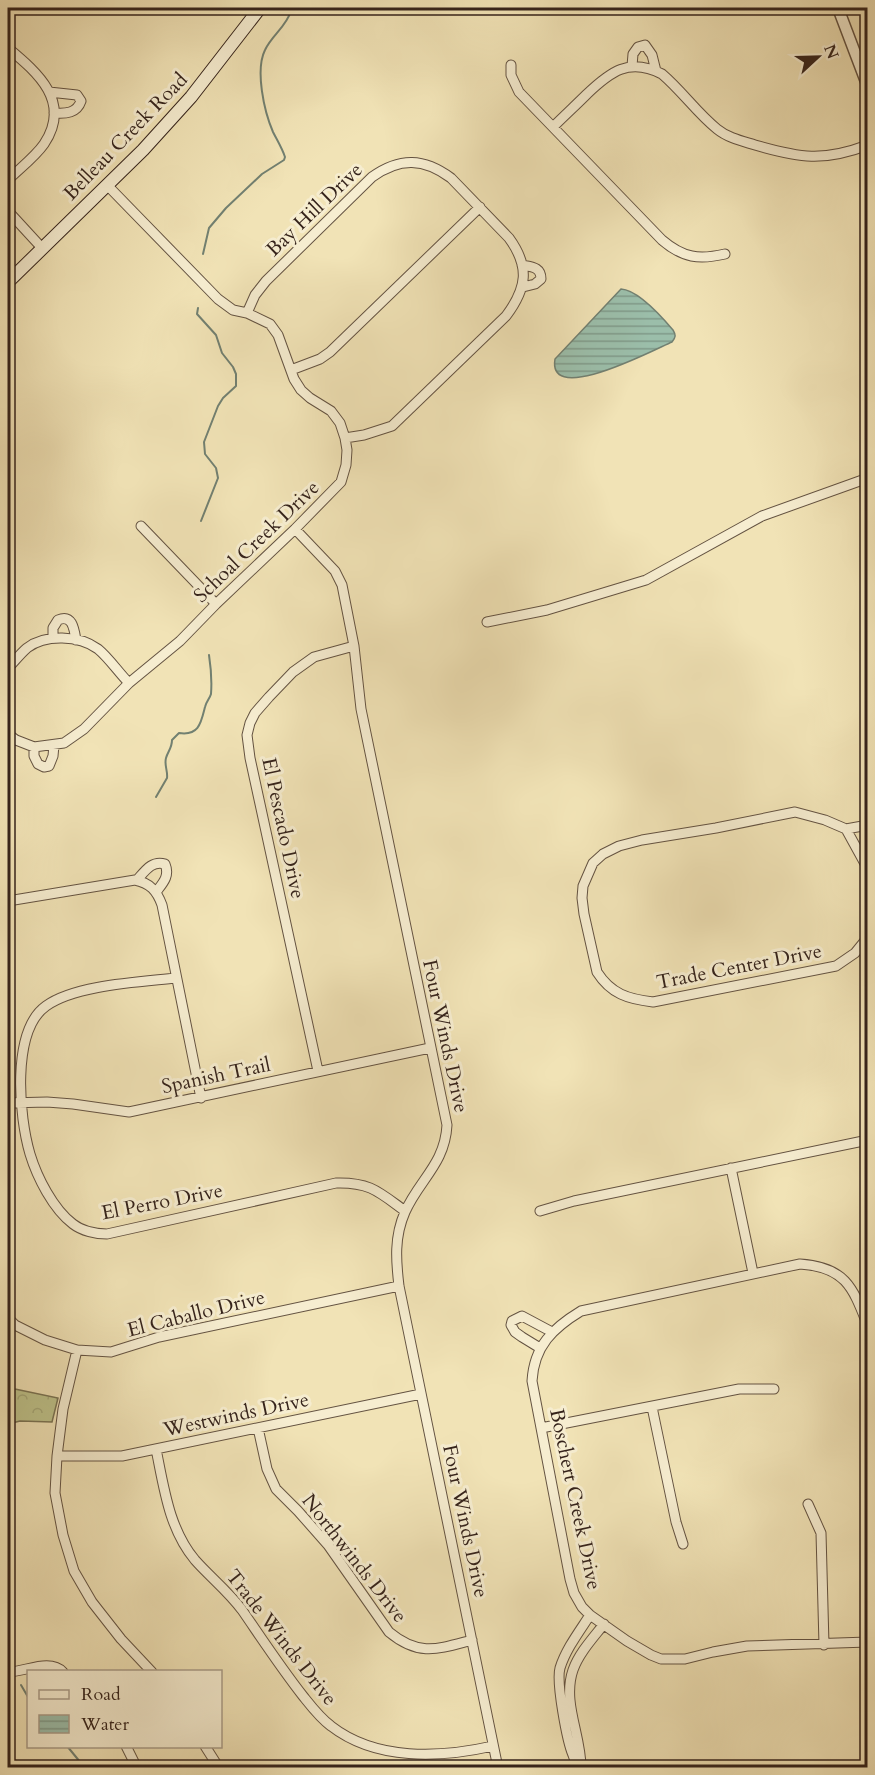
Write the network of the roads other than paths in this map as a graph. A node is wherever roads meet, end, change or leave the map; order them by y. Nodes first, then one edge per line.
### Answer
1 (260, 8) edge
2 (838, 8) edge
3 (8, 48) edge
4 (511, 65) dead end
5 (632, 66) junction
6 (656, 71) junction
7 (867, 87) edge
8 (49, 92) junction
9 (54, 113) junction
10 (553, 127) junction
11 (867, 145) edge
12 (8, 180) edge
13 (106, 185) junction
14 (480, 207) junction
15 (8, 211) edge
16 (42, 248) junction
17 (725, 254) dead end
18 (522, 265) junction
19 (8, 282) edge
20 (523, 287) junction
21 (246, 313) junction
22 (291, 370) junction
23 (345, 438) junction
24 (867, 478) edge
25 (141, 526) dead end
26 (295, 530) junction
27 (216, 604) junction
28 (487, 622) dead end
29 (53, 638) junction
30 (76, 640) junction
31 (354, 646) junction
32 (8, 668) edge
33 (129, 683) junction
34 (8, 734) edge
35 (54, 745) junction
36 (34, 747) junction
37 (867, 825) edge
38 (846, 829) junction
39 (867, 867) edge
40 (138, 880) junction
41 (156, 892) junction
42 (8, 901) edge
43 (867, 937) edge
44 (176, 978) junction
45 (430, 1048) junction
46 (318, 1071) junction
47 (201, 1098) junction
48 (21, 1102) junction
49 (8, 1103) edge
50 (867, 1140) edge
51 (731, 1168) junction
52 (405, 1211) junction
53 (540, 1211) dead end
54 (753, 1273) junction
55 (399, 1286) junction
56 (8, 1318) edge
57 (867, 1326) edge
58 (552, 1332) junction
59 (540, 1348) junction
60 (77, 1350) junction
61 (774, 1389) dead end
62 (421, 1394) junction
63 (652, 1407) junction
64 (258, 1428) junction
65 (541, 1428) junction
66 (156, 1449) junction
67 (57, 1456) junction
68 (808, 1504) dead end
69 (683, 1544) dead end
70 (590, 1615) junction
71 (603, 1624) junction
72 (472, 1640) junction
73 (867, 1642) edge
74 (824, 1645) junction
75 (62, 1670) edge
76 (151, 1670) edge
77 (8, 1672) edge
78 (493, 1746) junction
79 (127, 1748) edge
80 (206, 1748) edge
81 (8, 1762) edge
82 (21, 1767) edge
83 (137, 1767) edge
84 (219, 1767) edge
85 (498, 1767) edge
86 (580, 1767) edge
87 (794, 1767) edge
88 (853, 1767) edge

1 - 13 main road, Belleau Creek Road
2 - 7 street
3 - 8 street
4 - 10 street
5 - 6 street
5 - 6 street
5 - 10 street
6 - 11 street
8 - 9 street
8 - 9 street
9 - 12 street
10 - 17 street
13 - 16 main road, Belleau Creek Road
13 - 21 street, Schoal Creek Drive
14 - 18 street, Bay Hill Drive
14 - 21 street, Bay Hill Drive
14 - 22 street
15 - 16 street
16 - 19 main road, Belleau Creek Road
18 - 20 street, Bay Hill Drive
18 - 20 street, Bay Hill Drive
20 - 23 street, Bay Hill Drive
21 - 22 street, Schoal Creek Drive
22 - 23 street, Schoal Creek Drive
23 - 26 street, Schoal Creek Drive
24 - 28 street
25 - 27 street
26 - 27 street, Schoal Creek Drive
26 - 31 street, Four Winds Drive
27 - 33 street, Schoal Creek Drive
29 - 30 street
29 - 30 street
29 - 32 street
30 - 33 street
31 - 45 street, Four Winds Drive
31 - 46 street, El Pescado Drive
33 - 35 street, Schoal Creek Drive
34 - 36 street
35 - 36 street, Schoal Creek Drive
35 - 36 street
37 - 38 street
38 - 39 street
38 - 43 street, Trade Center Drive
40 - 41 street
40 - 41 street
40 - 42 street
41 - 44 street
44 - 47 street
44 - 48 street, El Perro Drive
45 - 46 street, Spanish Trail
45 - 52 street, Four Winds Drive
46 - 47 street, Spanish Trail
47 - 48 street, Spanish Trail
48 - 49 street, Spanish Trail
48 - 52 street, El Perro Drive
50 - 51 street
51 - 53 street
51 - 54 street
52 - 55 street, Four Winds Drive
54 - 57 street, Boschert Creek Drive
54 - 58 street, Boschert Creek Drive
55 - 60 street, El Caballo Drive
55 - 62 street, Four Winds Drive
56 - 60 street, El Caballo Drive
58 - 59 street, Boschert Creek Drive
58 - 59 street
59 - 65 street, Boschert Creek Drive
60 - 67 street
61 - 63 street
62 - 64 street, Westwinds Drive
62 - 72 street, Four Winds Drive
63 - 65 street
63 - 69 street
64 - 66 street, Westwinds Drive
64 - 72 street, Northwinds Drive
65 - 70 street, Boschert Creek Drive
66 - 67 street, Westwinds Drive
66 - 78 street, Trade Winds Drive
67 - 76 street
68 - 74 street
70 - 71 street, Boschert Creek Drive
70 - 86 street
71 - 74 street, Boschert Creek Drive
71 - 86 street
72 - 78 street, Four Winds Drive
73 - 74 street, Boschert Creek Drive
75 - 77 street
78 - 85 street, Four Winds Drive
79 - 83 street
80 - 84 street
81 - 82 street
87 - 88 street

